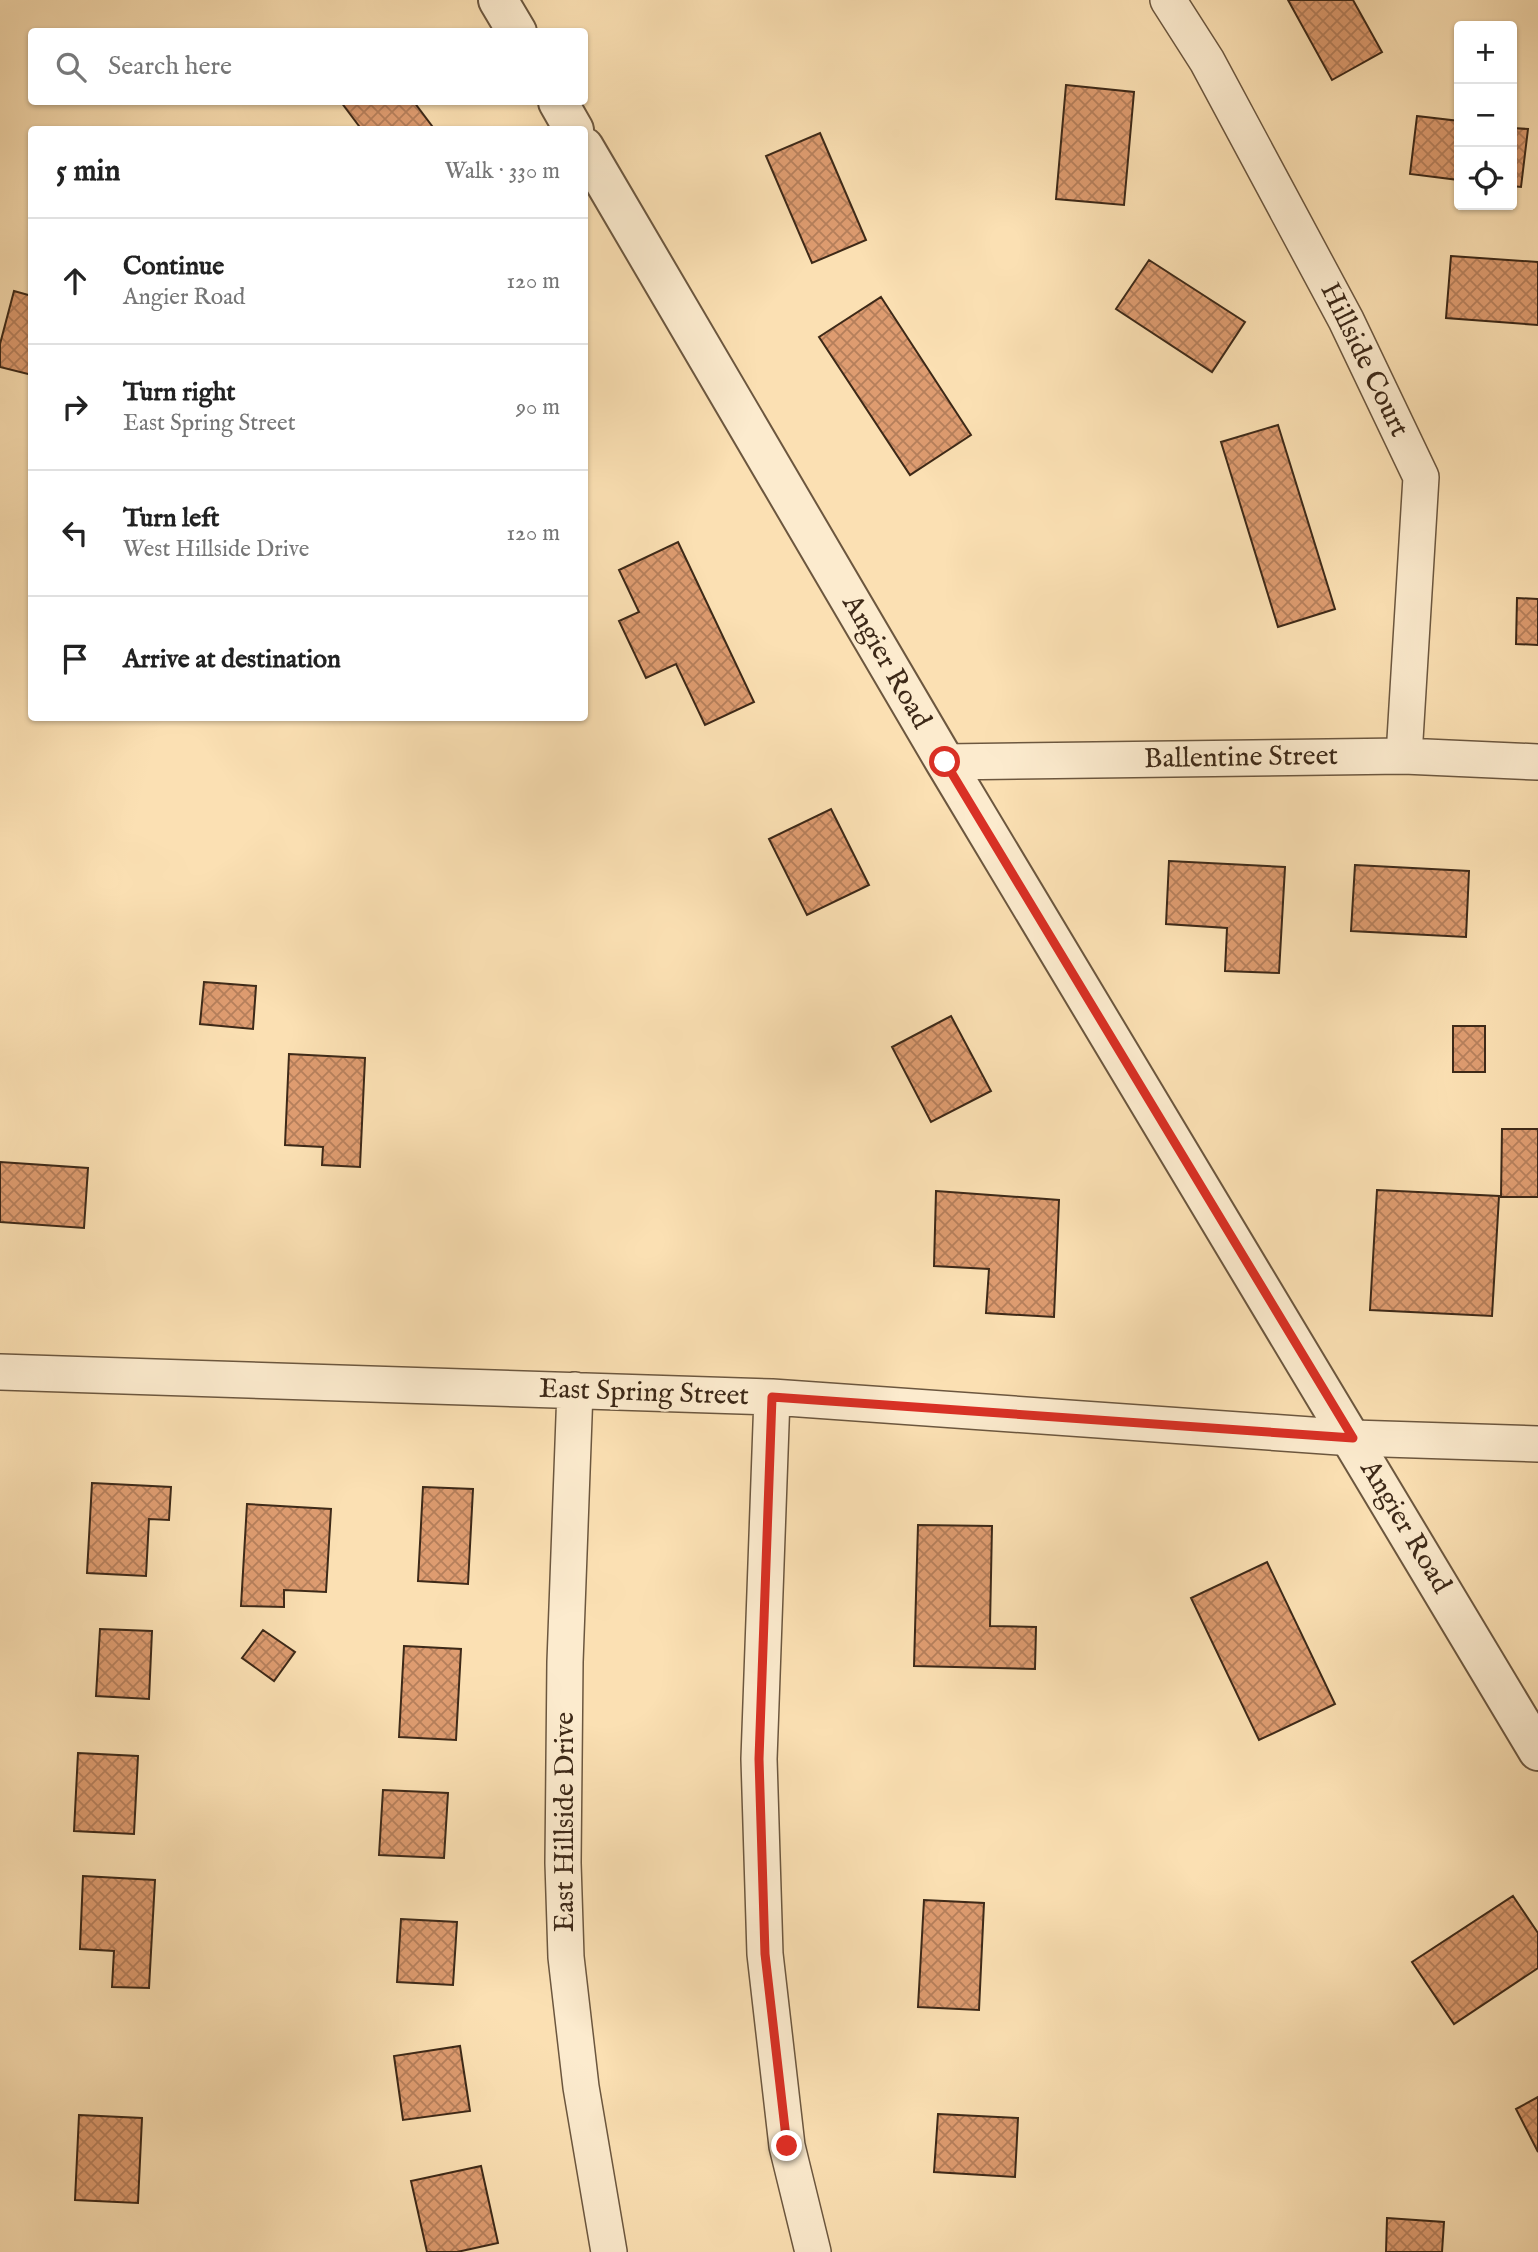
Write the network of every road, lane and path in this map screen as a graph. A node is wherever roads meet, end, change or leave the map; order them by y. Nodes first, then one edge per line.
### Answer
1 (498, 0) edge
2 (1168, 0) edge
3 (514, 28) edge
4 (560, 105) edge
5 (572, 126) edge
6 (588, 155) edge
7 (1405, 756) junction
8 (945, 762) junction
9 (1538, 762) edge
10 (0, 1372) edge
11 (575, 1390) junction
12 (772, 1397) junction
13 (1353, 1438) junction
14 (1538, 1444) edge
15 (1538, 1751) edge
16 (608, 2252) edge
17 (813, 2252) edge

1 - 3 street
2 - 7 street, Hillside Court
4 - 5 street
6 - 8 street, Angier Road
7 - 8 street, Ballentine Street
7 - 9 street, Ballentine Street
8 - 13 street, Angier Road
10 - 11 street, East Spring Street
11 - 12 street, East Spring Street
11 - 16 street, East Hillside Drive
12 - 13 street, East Spring Street
12 - 17 street
13 - 14 street, East Spring Street
13 - 15 street, Angier Road

